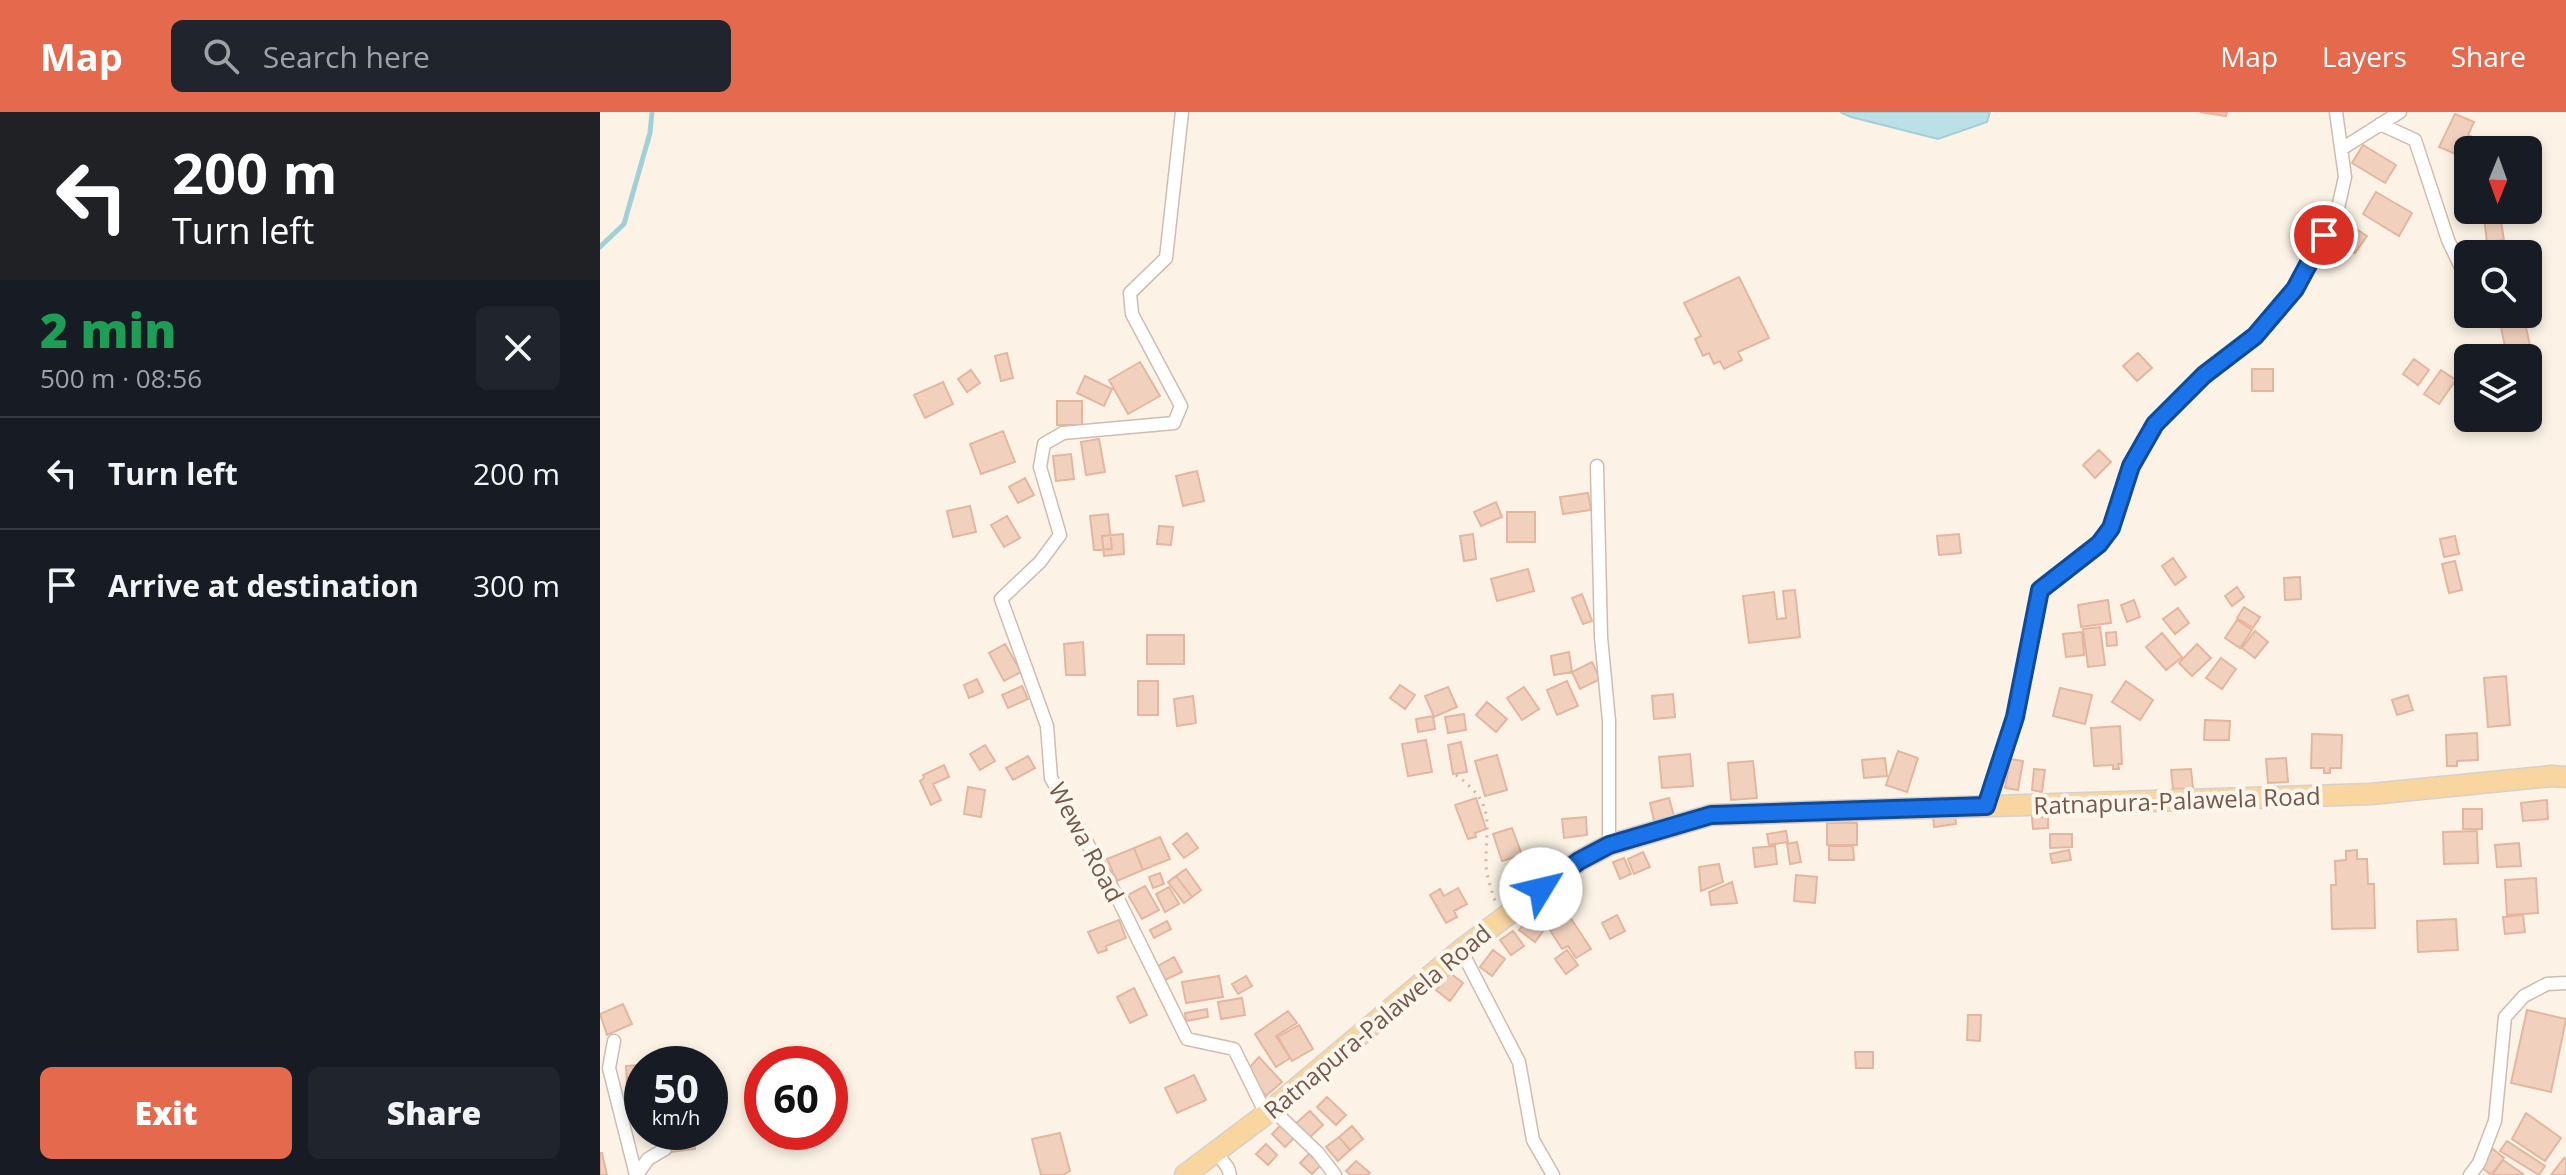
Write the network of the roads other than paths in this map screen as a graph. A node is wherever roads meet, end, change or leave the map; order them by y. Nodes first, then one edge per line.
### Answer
1 (1182, 112) edge
2 (2336, 112) edge
3 (2400, 112) edge
4 (2380, 124) junction
5 (2343, 148) junction
6 (2454, 253) edge
7 (1597, 466) dead end
8 (2566, 777) edge
9 (1986, 806) junction
10 (1609, 845) junction
11 (1461, 950) junction
12 (2566, 983) edge
13 (614, 1041) dead end
14 (1269, 1112) junction
15 (663, 1150) edge
16 (1216, 1152) junction
17 (637, 1175) edge
18 (1185, 1175) edge
19 (1230, 1175) edge
20 (1335, 1175) edge
21 (1553, 1175) edge
22 (2470, 1175) edge

1 - 14 street, Wewa Road
2 - 5 street
3 - 4 street
4 - 5 street
4 - 6 street
5 - 9 street
7 - 10 street
8 - 9 main road, Ratnapura-Palawela Road
9 - 10 main road, Ratnapura-Palawela Road
10 - 11 main road, Ratnapura-Palawela Road
11 - 14 main road, Ratnapura-Palawela Road
11 - 21 street
12 - 22 street
13 - 17 street
14 - 16 main road, Ratnapura-Palawela Road
14 - 20 street
15 - 17 street
16 - 18 main road, Ratnapura-Palawela Road
16 - 19 street

